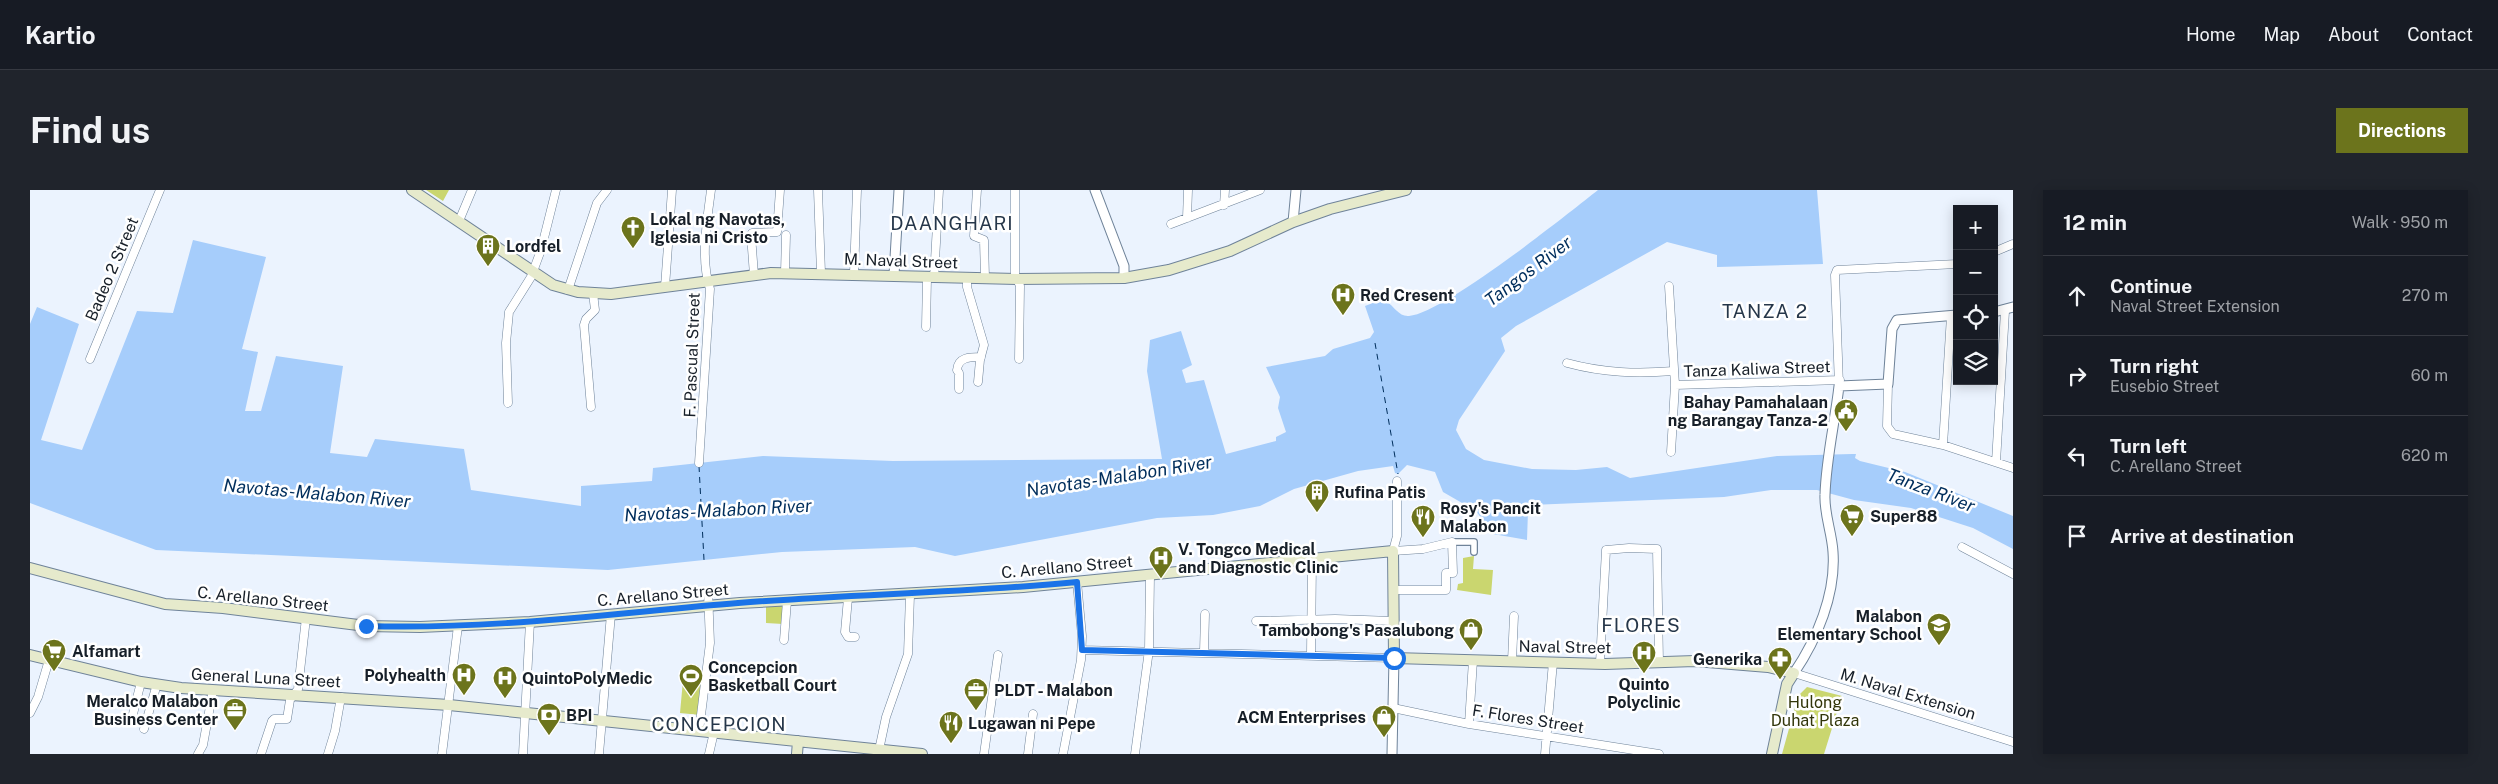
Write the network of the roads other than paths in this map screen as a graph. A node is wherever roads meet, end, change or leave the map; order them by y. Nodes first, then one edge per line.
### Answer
1 (160, 190) edge
2 (412, 190) edge
3 (472, 190) edge
4 (556, 190) edge
5 (607, 190) edge
6 (672, 190) edge
7 (711, 190) edge
8 (780, 190) edge
9 (818, 190) edge
10 (857, 190) edge
11 (899, 190) edge
12 (939, 190) edge
13 (977, 190) edge
14 (1015, 190) edge
15 (1096, 190) edge
16 (1188, 190) edge
17 (1225, 190) edge
18 (1260, 190) edge
19 (1296, 190) edge
20 (1406, 190) edge
21 (1224, 205) junction
22 (1187, 218) junction
23 (459, 221) junction
24 (1293, 222) junction
25 (1171, 224) dead end
26 (786, 234) dead end
27 (2013, 244) edge
28 (1998, 250) edge
29 (1953, 264) edge
30 (531, 271) junction
31 (785, 273) junction
32 (821, 273) junction
33 (854, 274) junction
34 (754, 275) junction
35 (894, 275) junction
36 (930, 278) junction
37 (967, 278) junction
38 (985, 278) junction
39 (1124, 278) junction
40 (1017, 279) junction
41 (707, 282) junction
42 (1669, 286) dead end
43 (665, 287) junction
44 (568, 290) junction
45 (593, 293) junction
46 (2009, 309) edge
47 (1953, 316) edge
48 (926, 327) dead end
49 (1953, 328) edge
50 (90, 358) dead end
51 (981, 358) junction
52 (1019, 359) dead end
53 (1567, 363) dead end
54 (1674, 371) junction
55 (978, 382) dead end
56 (1840, 383) junction
57 (1888, 384) junction
58 (1675, 385) junction
59 (959, 389) dead end
60 (508, 403) dead end
61 (591, 407) dead end
62 (1943, 444) junction
63 (1671, 452) dead end
64 (699, 462) dead end
65 (1996, 462) junction
66 (2013, 468) edge
67 (1398, 481) dead end
68 (1452, 542) junction
69 (1962, 547) dead end
70 (1393, 550) junction
71 (1474, 552) dead end
72 (1312, 559) junction
73 (31, 572) edge
74 (2013, 574) edge
75 (1150, 575) junction
76 (1077, 582) junction
77 (1393, 590) junction
78 (708, 591) dead end
79 (910, 595) junction
80 (848, 598) junction
81 (786, 601) junction
82 (709, 606) junction
83 (611, 614) junction
84 (1205, 614) dead end
85 (1514, 616) dead end
86 (306, 618) junction
87 (1313, 619) junction
88 (1256, 621) dead end
89 (1393, 621) junction
90 (530, 622) junction
91 (458, 626) junction
92 (854, 637) dead end
93 (784, 640) dead end
94 (1082, 650) junction
95 (1148, 650) junction
96 (1204, 652) junction
97 (1311, 654) junction
98 (30, 655) edge
99 (998, 655) dead end
100 (1394, 658) junction
101 (49, 660) junction
102 (1474, 660) junction
103 (1512, 661) junction
104 (1553, 662) junction
105 (1600, 663) junction
106 (1659, 663) junction
107 (1794, 673) junction
108 (141, 682) junction
109 (157, 684) junction
110 (212, 690) junction
111 (295, 694) junction
112 (341, 697) junction
113 (449, 705) junction
114 (1393, 708) junction
115 (30, 713) edge
116 (526, 713) junction
117 (1033, 714) dead end
118 (603, 721) junction
119 (132, 722) dead end
120 (1469, 724) junction
121 (144, 729) dead end
122 (700, 731) junction
123 (714, 732) junction
124 (1548, 736) junction
125 (798, 741) junction
126 (2013, 742) edge
127 (875, 751) edge
128 (911, 753) edge
129 (198, 754) edge
130 (261, 754) edge
131 (328, 754) edge
132 (442, 754) edge
133 (523, 754) edge
134 (599, 754) edge
135 (709, 754) edge
136 (796, 754) edge
137 (922, 754) edge
138 (984, 754) edge
139 (1028, 754) edge
140 (1063, 754) edge
141 (1135, 754) edge
142 (1392, 754) edge
143 (1545, 754) edge
144 (1655, 754) edge
145 (1772, 754) edge

1 - 50 street, Badeo 2 Street
2 - 23 main road, M. Naval Street
3 - 23 street
4 - 30 street
5 - 44 street
6 - 43 street
7 - 41 street, F. Pascual Street
8 - 34 street
9 - 32 street
10 - 33 street
11 - 35 street
12 - 36 street
13 - 38 street
14 - 40 street
15 - 39 street
16 - 22 street
17 - 21 street
18 - 21 street
19 - 24 street
20 - 24 main road, M. Naval Street
21 - 22 street
22 - 25 street
23 - 30 main road, M. Naval Street
24 - 39 main road, M. Naval Street
26 - 31 street
27 - 28 street
29 - 56 street
30 - 44 main road, M. Naval Street
30 - 60 street
31 - 32 main road, M. Naval Street
31 - 34 main road, M. Naval Street
32 - 33 main road, M. Naval Street
33 - 35 main road, M. Naval Street
34 - 41 main road, M. Naval Street
35 - 36 main road, M. Naval Street
36 - 37 main road, M. Naval Street
36 - 48 street
37 - 38 main road, M. Naval Street
37 - 51 street
38 - 40 main road, M. Naval Street
39 - 40 main road, M. Naval Street
40 - 52 street
41 - 43 main road, M. Naval Street
41 - 64 street, F. Pascual Street
42 - 54 street
43 - 45 main road, M. Naval Street
44 - 45 main road, M. Naval Street
45 - 61 street
46 - 65 street
47 - 57 street
49 - 62 street
51 - 55 street
51 - 59 street
53 - 54 street
54 - 58 street
56 - 57 street
56 - 58 street, Tanza Kaliwa Street
56 - 107 street
57 - 62 street
58 - 63 street
62 - 65 street
65 - 66 street
67 - 70 street
68 - 70 street, C. Arellano Street
68 - 71 street
68 - 77 street
69 - 74 street
70 - 72 main road, C. Arellano Street
70 - 77 main road
72 - 75 main road, C. Arellano Street
72 - 87 street
73 - 86 main road, C. Arellano Street
75 - 76 main road, C. Arellano Street
75 - 95 street
76 - 79 main road, C. Arellano Street
76 - 94 street
77 - 89 main road
78 - 82 street
79 - 80 main road, C. Arellano Street
79 - 127 street
80 - 81 main road, C. Arellano Street
80 - 92 street
81 - 82 main road, C. Arellano Street
81 - 93 street
82 - 83 main road, C. Arellano Street
82 - 122 street
83 - 90 main road, C. Arellano Street
83 - 118 street
84 - 96 street
85 - 103 street
86 - 91 main road, C. Arellano Street
86 - 111 street
87 - 88 street
87 - 89 street
87 - 97 street
89 - 100 main road
90 - 91 main road, C. Arellano Street
90 - 116 street
91 - 113 street
94 - 95 street
94 - 140 street
95 - 96 street
95 - 141 street
96 - 97 street
97 - 100 street
98 - 101 main road, General Luna Street
99 - 138 street
100 - 102 main road, Naval Street
100 - 114 street
101 - 108 main road, General Luna Street
101 - 115 street
102 - 103 main road, Naval Street
102 - 120 street
103 - 104 main road, Naval Street
104 - 105 main road, Naval Street
104 - 124 street
105 - 106 main road, Naval Street
105 - 106 street
106 - 107 main road, Naval Street
107 - 126 street, M. Naval Extension
107 - 145 main road
108 - 109 main road, General Luna Street
108 - 119 street
109 - 110 main road, General Luna Street
109 - 121 street
110 - 111 main road, General Luna Street
110 - 129 street
111 - 112 main road, General Luna Street
111 - 130 street
112 - 113 main road, General Luna Street
112 - 131 street
113 - 116 main road, General Luna Street
113 - 132 street
114 - 120 street, F. Flores Street
114 - 142 street
116 - 118 main road, General Luna Street
116 - 133 street
117 - 139 street
118 - 122 main road, General Luna Street
118 - 134 street
120 - 124 street, F. Flores Street
122 - 123 main road, General Luna Street
123 - 125 main road, General Luna Street
123 - 135 street
124 - 143 street
124 - 144 street, F. Flores Street
125 - 127 main road, General Luna Street
125 - 136 main road
127 - 128 main road, General Luna Street
128 - 137 main road, General Luna Street

